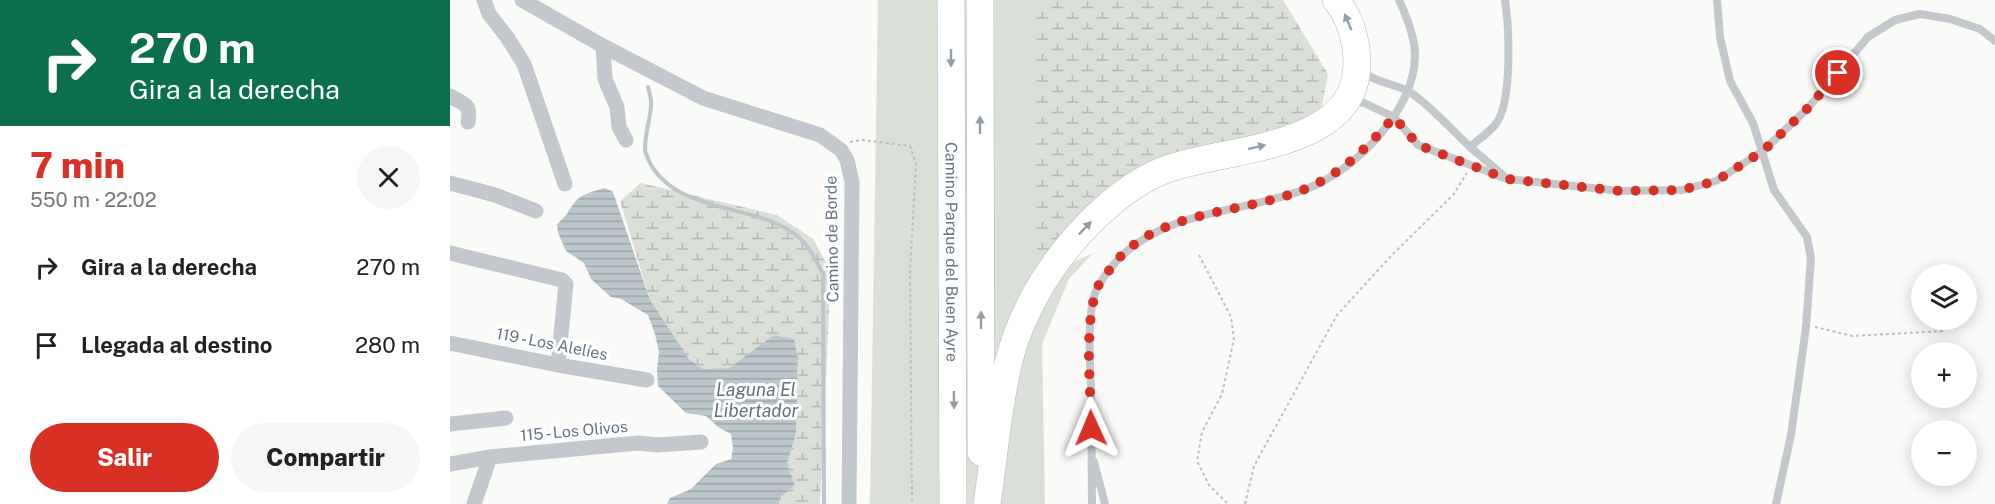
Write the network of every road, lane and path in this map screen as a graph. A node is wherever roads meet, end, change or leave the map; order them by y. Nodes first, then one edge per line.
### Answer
1 (484, 0) edge
2 (522, 0) edge
3 (951, 0) edge
4 (980, 0) edge
5 (1336, 0) edge
6 (1399, 0) edge
7 (1505, 0) edge
8 (1717, 0) edge
9 (1995, 41) edge
10 (603, 46) junction
11 (1357, 60) junction
12 (1408, 91) junction
13 (450, 96) edge
14 (1341, 107) junction
15 (1394, 117) junction
16 (468, 122) dead end
17 (626, 140) dead end
18 (1470, 147) junction
19 (841, 150) junction
20 (1763, 151) junction
21 (1471, 165) junction
22 (1507, 179) junction
23 (450, 183) edge
24 (565, 183) dead end
25 (536, 211) dead end
26 (450, 253) edge
27 (1199, 255) dead end
28 (1806, 327) junction
29 (1944, 331) dead end
30 (450, 343) edge
31 (558, 365) junction
32 (647, 380) dead end
33 (506, 418) dead end
34 (450, 424) edge
35 (701, 442) dead end
36 (1091, 449) junction
37 (490, 457) junction
38 (450, 464) edge
39 (474, 504) edge
40 (849, 504) edge
41 (912, 504) edge
42 (953, 504) edge
43 (981, 504) edge
44 (987, 504) edge
45 (1092, 504) edge
46 (1105, 504) edge
47 (1228, 504) edge
48 (1245, 504) edge
49 (1776, 504) edge

1 - 24 street
2 - 10 street
3 -> 42 highway, Camino Parque del Buen Ayre
43 -> 4 highway, Camino Parque del Buen Ayre
11 -> 5 highway
6 - 12 lane
7 - 18 lane
8 - 20 lane
9 - 20 lane
10 - 17 street
10 - 19 street
11 - 12 lane
11 - 14 highway
12 - 15 lane
12 - 18 lane
13 - 16 street
14 - 15 lane
44 -> 14 highway
15 - 21 lane
15 - 36 lane
18 - 22 lane
19 - 40 street, Camino de Borde
19 - 41 path
20 - 22 lane
20 - 28 lane
21 - 22 lane
21 - 48 path
23 - 25 street
26 - 31 street
27 - 47 path
28 - 29 path
28 - 49 lane
30 - 31 street, 119 - Los Alelíes
31 - 32 street, 119 - Los Alelíes
33 - 34 street
35 - 37 street, 115 - Los Olivos
36 - 45 lane
36 - 46 lane
37 - 38 street, 115 - Los Olivos
37 - 39 street

